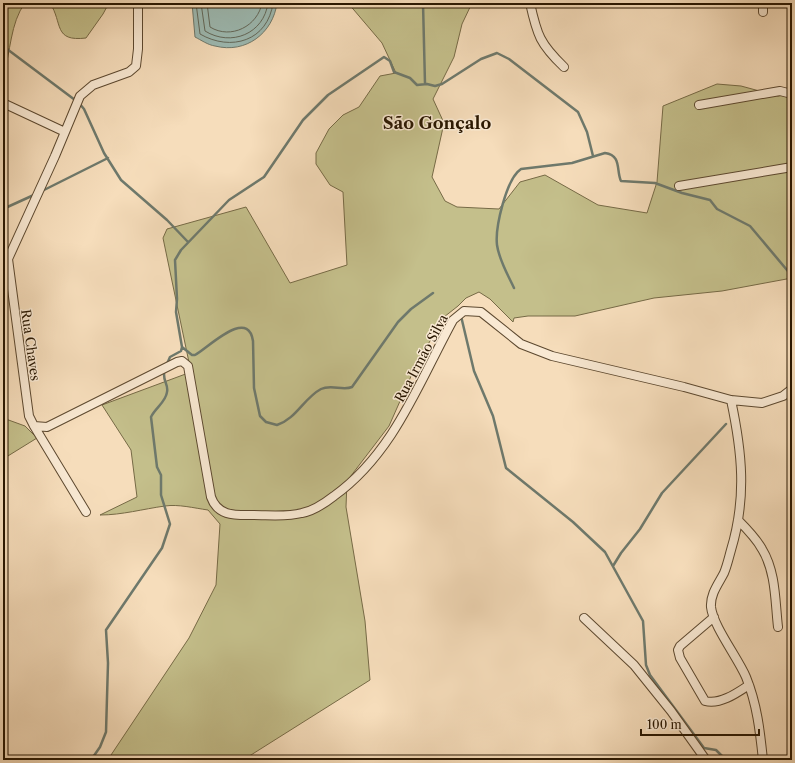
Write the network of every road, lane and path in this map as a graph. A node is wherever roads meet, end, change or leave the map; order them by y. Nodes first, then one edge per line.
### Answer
1 (138, 3) edge
2 (530, 3) edge
3 (763, 3) edge
4 (763, 12) dead end
5 (564, 67) dead end
6 (792, 94) edge
7 (3, 103) edge
8 (699, 105) dead end
9 (65, 132) junction
10 (792, 168) edge
11 (679, 186) dead end
12 (8, 259) junction
13 (3, 267) edge
14 (792, 389) edge
15 (730, 400) junction
16 (34, 426) junction
17 (86, 512) dead end
18 (738, 520) junction
19 (714, 617) junction
20 (584, 618) dead end
21 (778, 627) dead end
22 (749, 685) junction
23 (706, 760) edge
24 (763, 760) edge

1 - 9 street
2 - 5 street
3 - 4 street
6 - 8 street
7 - 9 street
9 - 12 street
10 - 11 street
12 - 13 street
12 - 16 street, Rua Chaves
14 - 15 street, Rua Irmão Silva
15 - 16 street, Rua Irmão Silva
15 - 18 street
16 - 17 street, Rua Chaves
18 - 19 street
18 - 21 street
19 - 22 street
19 - 22 street
20 - 23 street
22 - 24 street

